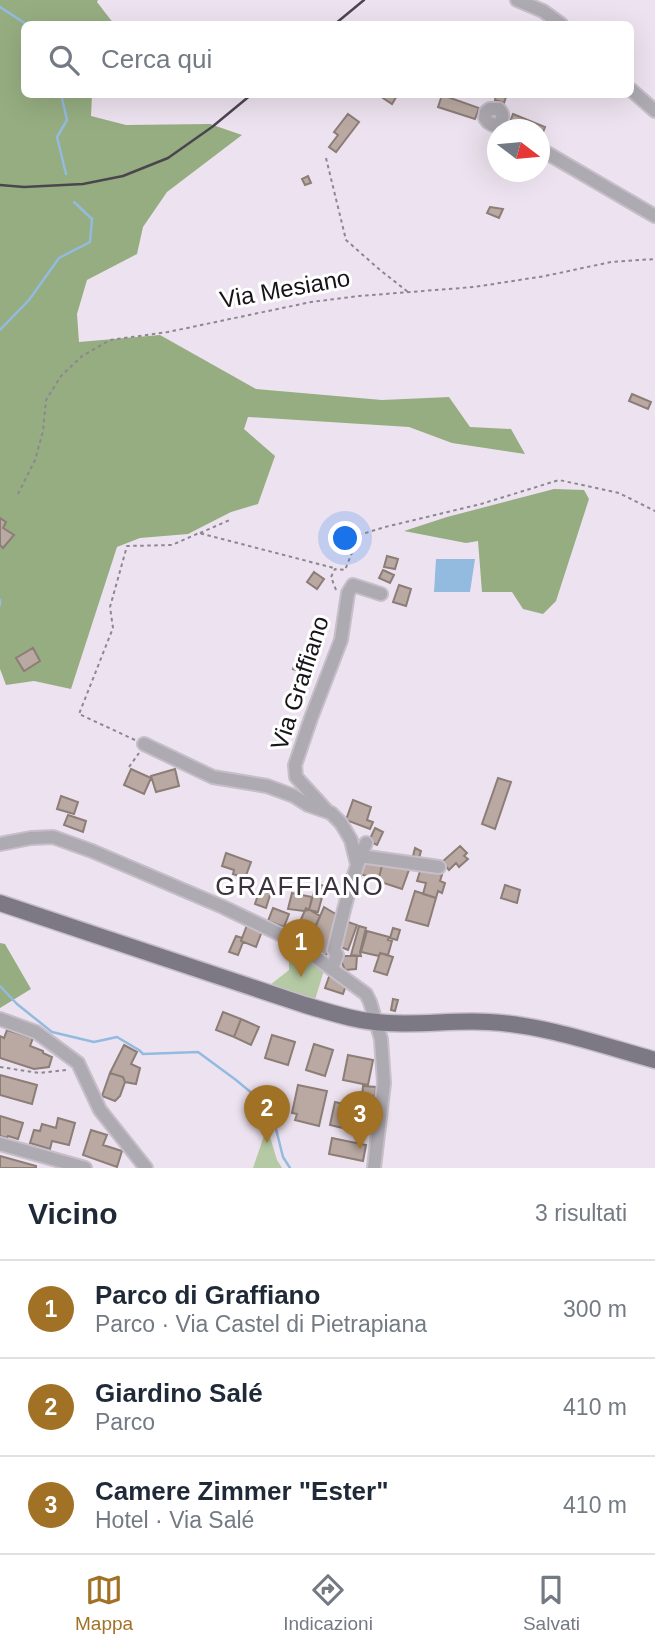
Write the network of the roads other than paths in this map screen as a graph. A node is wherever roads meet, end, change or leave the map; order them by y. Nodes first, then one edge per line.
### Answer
1 (517, 0) edge
2 (557, 21) edge
3 (634, 92) edge
4 (655, 111) edge
5 (550, 155) edge
6 (655, 216) edge
7 (381, 594) dead end
8 (144, 744) road end
9 (328, 812) junction
10 (366, 843) dead end
11 (0, 844) edge
12 (359, 860) junction
13 (439, 867) dead end
14 (0, 903) edge
15 (332, 968) junction
16 (0, 1018) edge
17 (375, 1022) junction
18 (655, 1060) edge
19 (0, 1144) edge
20 (78, 1167) edge
21 (146, 1168) edge
22 (373, 1168) edge

1 - 2 street
3 - 4 street
5 - 6 street
7 - 9 street, Via Graffiano
8 - 9 street, Via Graffiano
9 - 12 street, Via Graffiano
10 - 12 street
11 - 15 street
12 - 13 street
12 - 15 street
14 - 17 main road
15 - 17 street
16 - 21 street
17 - 18 main road
17 - 22 street
19 - 20 street

